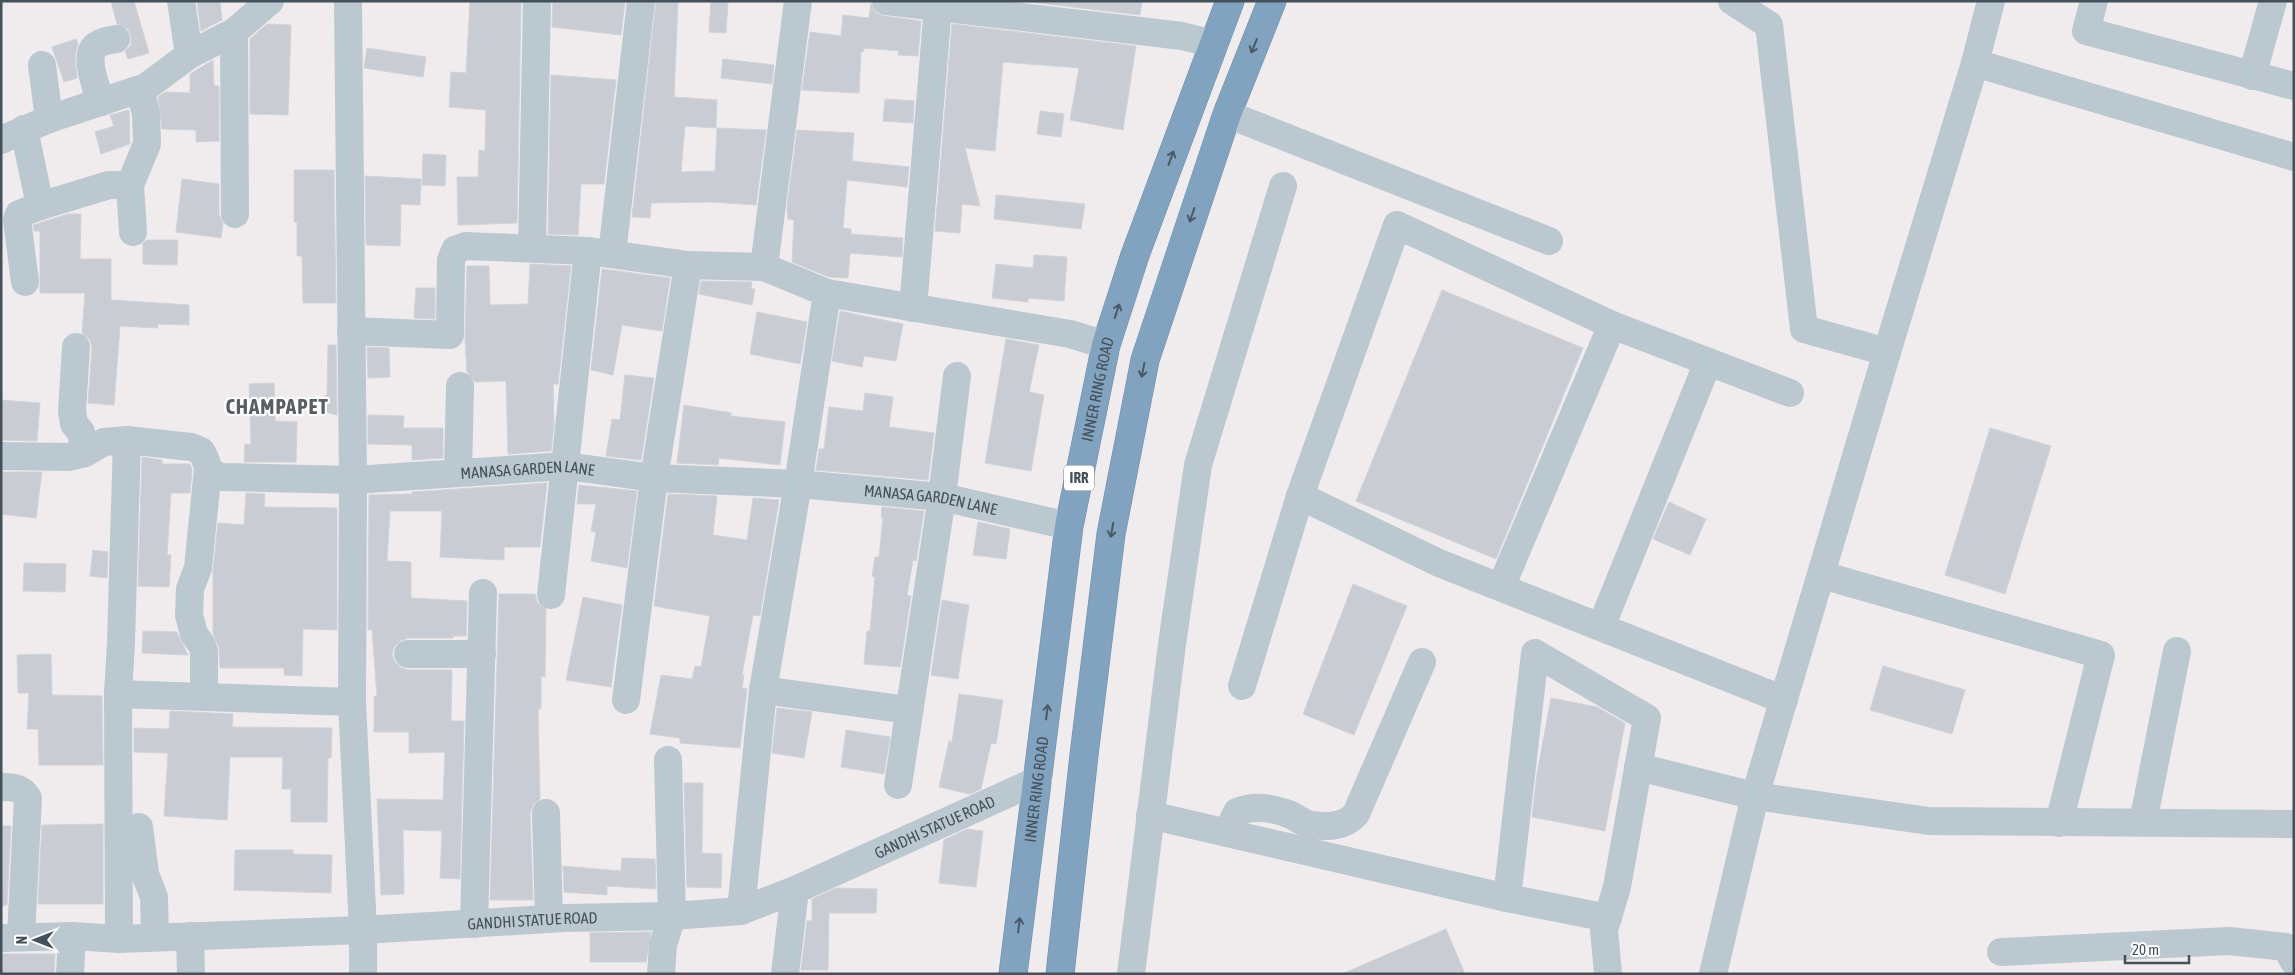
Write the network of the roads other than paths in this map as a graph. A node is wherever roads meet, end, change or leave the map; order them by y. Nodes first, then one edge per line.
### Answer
1 (181, 1) edge
2 (348, 1) edge
3 (537, 1) edge
4 (641, 1) edge
5 (798, 1) edge
6 (886, 1) edge
7 (1230, 1) edge
8 (1272, 1) edge
9 (1732, 1) edge
10 (1991, 1) edge
11 (2094, 1) edge
12 (2273, 1) edge
13 (267, 2) edge
14 (939, 4) edge
15 (234, 32) junction
16 (116, 39) dead end
17 (1214, 44) junction
18 (189, 55) junction
19 (1975, 64) junction
20 (42, 65) dead end
21 (2252, 76) junction
22 (2294, 86) edge
23 (140, 89) junction
24 (101, 102) junction
25 (1227, 114) junction
26 (49, 119) junction
27 (13, 134) edge
28 (2294, 157) edge
29 (130, 185) junction
30 (1283, 186) dead end
31 (40, 206) junction
32 (235, 214) dead end
33 (133, 232) dead end
34 (1549, 241) dead end
35 (11, 245) edge
36 (532, 247) junction
37 (600, 253) junction
38 (688, 265) junction
39 (764, 267) junction
40 (25, 282) dead end
41 (826, 293) junction
42 (913, 308) junction
43 (1612, 325) junction
44 (351, 330) junction
45 (1106, 345) junction
46 (76, 347) dead end
47 (1886, 352) junction
48 (1708, 362) junction
49 (957, 376) dead end
50 (460, 386) dead end
51 (1790, 393) dead end
52 (127, 440) junction
53 (86, 454) junction
54 (1, 456) edge
55 (566, 466) junction
56 (208, 469) junction
57 (458, 472) junction
58 (654, 478) junction
59 (353, 480) junction
60 (798, 484) junction
61 (1300, 496) junction
62 (942, 497) junction
63 (1069, 526) junction
64 (1822, 575) junction
65 (1501, 588) junction
66 (484, 593) dead end
67 (551, 595) dead end
68 (1601, 627) junction
69 (2177, 651) dead end
70 (408, 654) dead end
71 (482, 654) junction
72 (1422, 662) dead end
73 (1242, 686) dead end
74 (762, 690) junction
75 (118, 694) junction
76 (204, 697) junction
77 (626, 700) dead end
78 (1784, 700) junction
79 (352, 702) junction
80 (908, 710) junction
81 (668, 760) dead end
82 (1638, 767) junction
83 (1038, 780) junction
84 (898, 785) dead end
85 (1, 787) edge
86 (1755, 796) junction
87 (546, 813) dead end
88 (1150, 815) junction
89 (2142, 822) junction
90 (2059, 823) junction
91 (2294, 824) edge
92 (139, 827) dead end
93 (1227, 833) junction
94 (795, 890) junction
95 (1507, 898) junction
96 (741, 911) junction
97 (672, 916) junction
98 (1608, 918) junction
99 (549, 919) junction
100 (474, 924) junction
101 (363, 930) junction
102 (72, 936) junction
103 (190, 936) junction
104 (11, 937) edge
105 (155, 938) junction
106 (119, 939) junction
107 (2001, 952) dead end
108 (2294, 962) edge
109 (2294, 966) edge
110 (70, 974) edge
111 (191, 974) edge
112 (363, 974) edge
113 (661, 974) edge
114 (785, 974) edge
115 (1013, 974) edge
116 (1060, 974) edge
117 (1131, 974) edge
118 (1608, 974) edge
119 (1713, 974) edge
120 (2289, 974) edge

1 - 18 street
2 - 44 street
3 - 36 street
4 - 37 street
5 - 39 street
6 - 14 street
7 - 17 highway, INNER RING ROAD / IRR
8 -> 25 highway
9 - 47 street
10 - 19 street
11 - 21 street
12 - 21 street
13 - 15 street
14 - 17 street
14 - 42 street
15 - 18 street
15 - 32 street
16 - 24 street
45 -> 17 highway, INNER RING ROAD / IRR
18 - 23 street
19 - 28 street
19 - 47 street
20 - 26 street
21 - 22 street
23 - 24 street
23 - 29 street
24 - 26 street
25 - 34 street
25 -> 116 highway
26 - 27 street
27 - 31 street
29 - 31 street
29 - 33 street
30 - 88 street
31 - 35 street
35 - 40 street
36 - 37 street
36 - 44 street
37 - 38 street
37 - 55 street
38 - 39 street
38 - 58 street
39 - 41 street
41 - 42 street
41 - 60 street
42 - 45 street
43 - 48 street
43 - 61 street
43 - 65 street
44 - 59 street
45 - 63 highway, INNER RING ROAD / IRR
46 - 53 street
47 - 64 street
48 - 51 street
48 - 68 street
49 - 62 street
50 - 57 street
52 - 53 street
52 - 56 street
52 - 75 street
53 - 54 street
55 - 57 street, MANASA GARDEN LANE
55 - 58 street, MANASA GARDEN LANE
55 - 67 street
56 - 59 street, MANASA GARDEN LANE
56 - 76 street
57 - 59 street, MANASA GARDEN LANE
58 - 60 street, MANASA GARDEN LANE
58 - 77 street
59 - 79 street
60 - 62 street, MANASA GARDEN LANE
60 - 74 street
61 - 65 street
61 - 73 street
62 - 63 street, MANASA GARDEN LANE
62 - 80 street
83 -> 63 highway, INNER RING ROAD / IRR
64 - 78 street
64 - 90 street
65 - 68 street
66 - 71 street
68 - 78 street
69 - 89 street
70 - 71 street
71 - 100 street
72 - 93 street
74 - 80 street
74 - 96 street
75 - 76 street
75 - 106 street
76 - 79 street
78 - 86 street
79 - 101 street
80 - 84 street
81 - 97 street
82 - 86 street
82 - 95 street
82 - 98 street
83 - 94 street, GANDHI STATUE ROAD
115 -> 83 highway, INNER RING ROAD / IRR
85 - 104 street
86 - 90 street
86 - 119 street
87 - 99 street
88 - 93 street
88 - 117 street
89 - 90 street
89 - 91 street
92 - 105 street
93 - 95 street
94 - 96 street, GANDHI STATUE ROAD
94 - 114 street
95 - 98 street
96 - 97 street, GANDHI STATUE ROAD
97 - 99 street, GANDHI STATUE ROAD
97 - 113 street
98 - 118 street
99 - 100 street, GANDHI STATUE ROAD
100 - 101 street, GANDHI STATUE ROAD
101 - 103 street, GANDHI STATUE ROAD
101 - 112 street
102 - 104 street, GANDHI STATUE ROAD
102 - 106 street, GANDHI STATUE ROAD
102 - 110 street
103 - 105 street, GANDHI STATUE ROAD
103 - 111 street
105 - 106 street, GANDHI STATUE ROAD
107 - 108 street
109 - 120 street

